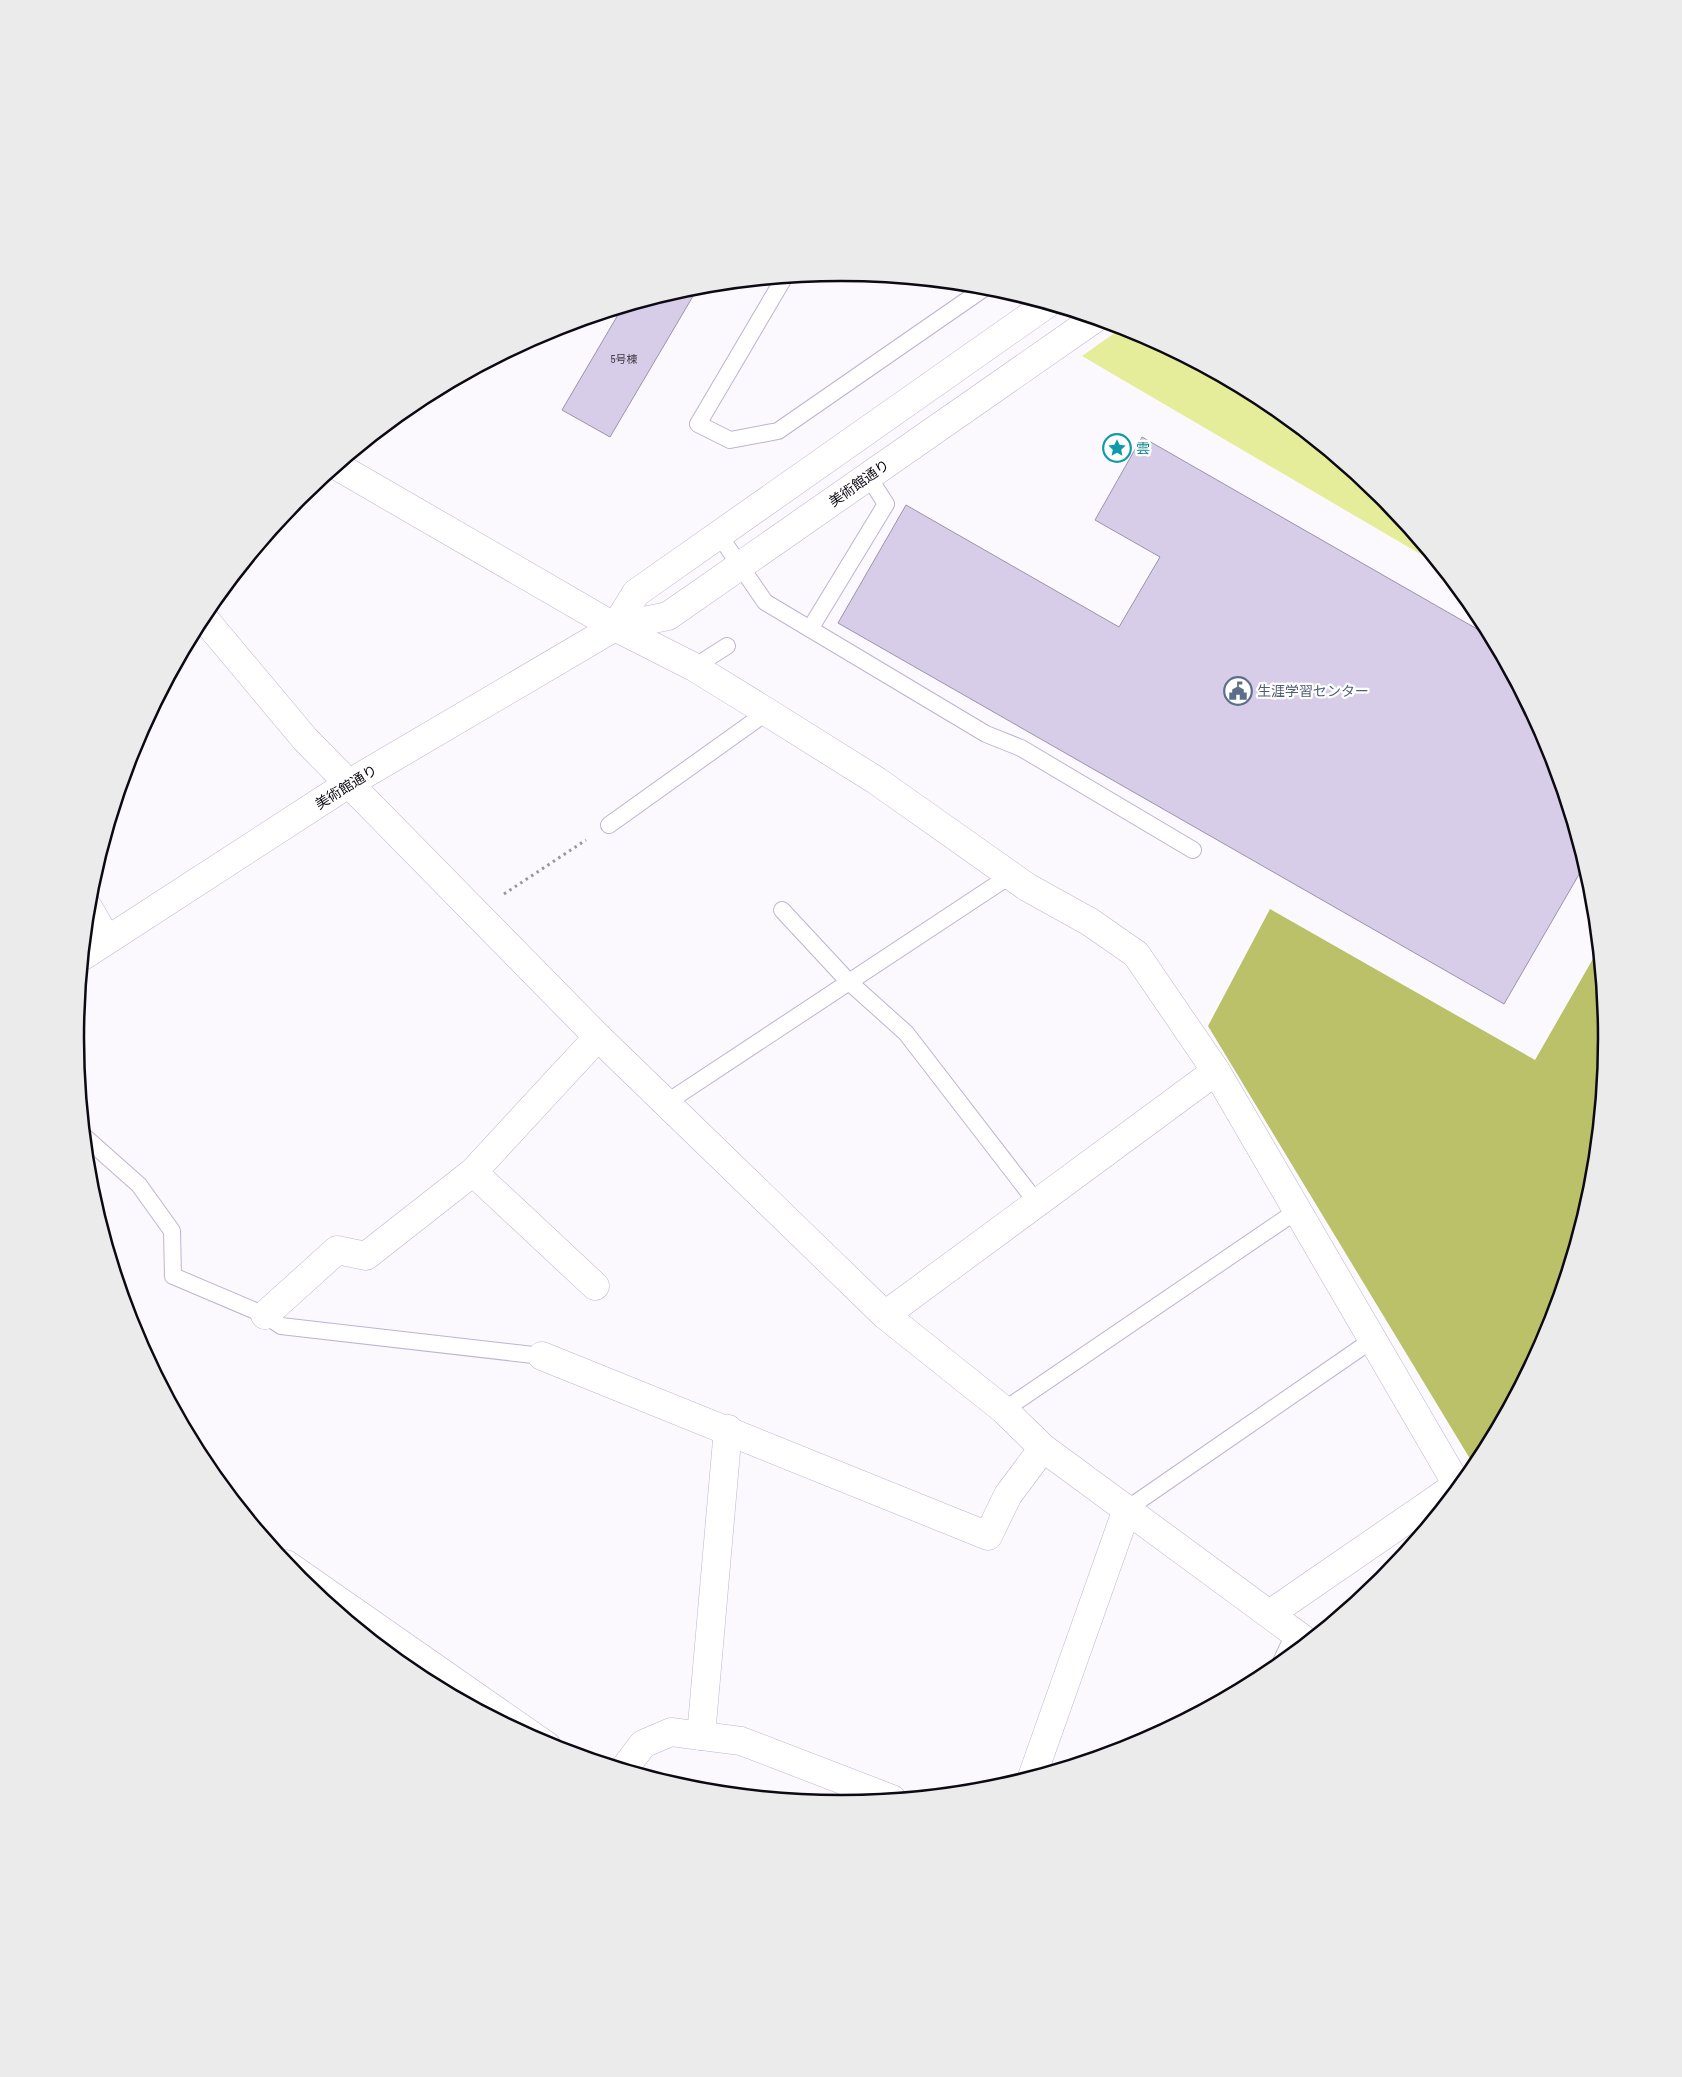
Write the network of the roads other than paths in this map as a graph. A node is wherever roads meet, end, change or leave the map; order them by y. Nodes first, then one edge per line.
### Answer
1 (780, 284) edge
2 (976, 294) edge
3 (1041, 308) edge
4 (1088, 322) edge
5 (342, 469) edge
6 (868, 476) junction
7 (719, 535) junction
8 (740, 566) junction
9 (208, 623) edge
10 (615, 627) junction
11 (810, 629) junction
12 (727, 646) dead end
13 (694, 668) junction
14 (767, 712) junction
15 (348, 784) junction
16 (609, 825) road end
17 (1192, 850) dead end
18 (1011, 875) junction
19 (782, 910) dead end
20 (94, 917) edge
21 (107, 940) junction
22 (89, 952) edge
23 (848, 981) junction
24 (598, 1037) junction
25 (1216, 1071) junction
26 (666, 1103) junction
27 (91, 1142) edge
28 (473, 1172) junction
29 (1037, 1204) junction
30 (1298, 1210) junction
31 (596, 1286) dead end
32 (886, 1315) junction
33 (265, 1316) junction
34 (1372, 1340) junction
35 (542, 1356) joint
36 (1004, 1410) junction
37 (728, 1429) junction
38 (1043, 1448) junction
39 (1455, 1481) edge
40 (1445, 1495) edge
41 (1127, 1509) junction
42 (329, 1596) edge
43 (1271, 1614) junction
44 (1301, 1637) edge
45 (461, 1693) edge
46 (701, 1736) junction
47 (627, 1765) edge
48 (1034, 1771) edge
49 (878, 1795) edge

1 - 2 lane
3 - 7 street, 美術館通り
4 - 6 street, 美術館通り
5 - 10 street
6 - 8 street, 美術館通り
6 - 11 lane
7 - 8 lane
7 - 10 street, 美術館通り
8 - 10 street, 美術館通り
8 - 11 lane
9 - 15 street
10 - 13 street
10 - 15 street, 美術館通り
11 - 17 lane
12 - 13 lane
13 - 14 street
14 - 16 lane
14 - 18 street
15 - 21 street, 美術館通り
15 - 24 street
18 - 23 lane
18 - 25 street
19 - 23 lane
20 - 21 street
21 - 22 street, 美術館通り
23 - 26 lane
23 - 29 lane
24 - 26 street
24 - 28 street
25 - 29 street
25 - 30 street
26 - 32 street
27 - 33 lane
28 - 31 street
28 - 33 street
29 - 32 street
30 - 34 street
30 - 36 lane
32 - 36 street
33 - 35 lane
34 - 39 street
34 - 41 lane
35 - 37 street
36 - 38 street
37 - 38 street
37 - 46 street
38 - 41 street
40 - 43 street
41 - 43 street
41 - 48 street
42 - 45 street
43 - 44 street
46 - 47 street
46 - 49 street

